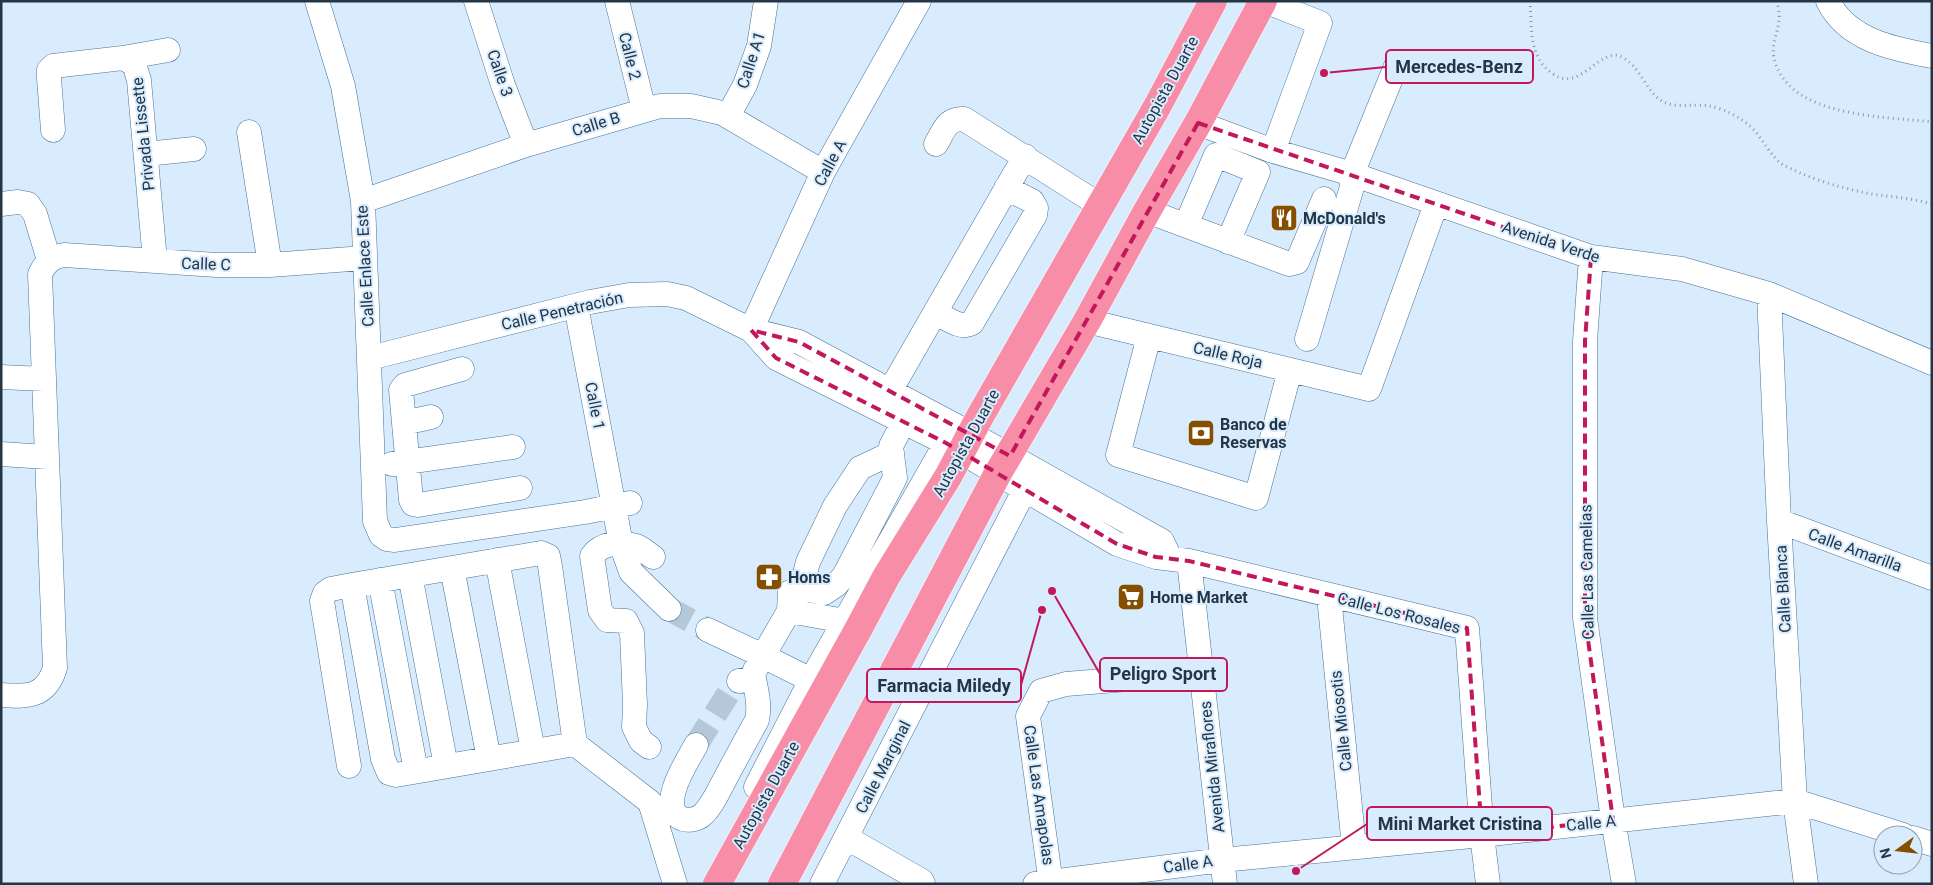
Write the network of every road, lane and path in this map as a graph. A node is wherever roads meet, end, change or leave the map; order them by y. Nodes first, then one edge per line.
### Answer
1 (317, 1) edge
2 (476, 1) edge
3 (617, 1) edge
4 (766, 1) edge
5 (919, 1) edge
6 (1214, 1) edge
7 (1264, 1) edge
8 (1530, 1) edge
9 (1777, 1) edge
10 (1828, 1) edge
11 (168, 50) dead end
12 (1932, 56) edge
13 (123, 58) junction
14 (1396, 66) dead end
15 (644, 110) junction
16 (728, 116) junction
17 (1932, 122) edge
18 (1198, 123) junction
19 (53, 130) dead end
20 (249, 132) dead end
21 (526, 144) junction
22 (936, 144) dead end
23 (194, 149) dead end
24 (1273, 151) junction
25 (146, 154) junction
26 (1025, 156) junction
27 (823, 172) junction
28 (1352, 174) junction
29 (1006, 188) junction
30 (1324, 200) dead end
31 (363, 201) junction
32 (1, 204) edge
33 (1436, 204) junction
34 (1932, 204) edge
35 (1102, 206) junction
36 (1147, 210) junction
37 (1186, 225) junction
38 (1228, 242) junction
39 (364, 258) junction
40 (1591, 258) junction
41 (49, 260) junction
42 (155, 261) junction
43 (270, 265) junction
44 (1769, 294) junction
45 (583, 304) junction
46 (936, 313) junction
47 (1087, 322) junction
48 (751, 330) junction
49 (1149, 336) junction
50 (1306, 339) dead end
51 (370, 358) junction
52 (1932, 363) edge
53 (462, 369) dead end
54 (1290, 370) junction
55 (1, 377) edge
56 (44, 379) junction
57 (890, 390) junction
58 (431, 417) dead end
59 (404, 423) junction
60 (903, 423) junction
61 (959, 443) junction
62 (513, 447) dead end
63 (892, 453) junction
64 (1, 454) edge
65 (47, 457) junction
66 (406, 462) junction
67 (1004, 464) junction
68 (373, 466) junction
69 (520, 488) dead end
70 (1025, 489) junction
71 (622, 505) junction
72 (1779, 521) junction
73 (637, 549) junction
74 (497, 560) junction
75 (1179, 560) junction
76 (452, 568) junction
77 (410, 575) junction
78 (1932, 578) edge
79 (380, 580) junction
80 (352, 585) junction
81 (800, 589) junction
82 (1329, 596) junction
83 (669, 609) tunnel mouth
84 (789, 611) junction
85 (845, 621) junction
86 (708, 630) tunnel mouth
87 (763, 656) junction
88 (1202, 673) junction
89 (811, 680) junction
90 (1, 695) edge
91 (575, 744) junction
92 (696, 745) tunnel mouth
93 (649, 747) dead end
94 (532, 751) junction
95 (489, 759) junction
96 (349, 766) dead end
97 (446, 766) junction
98 (416, 772) junction
99 (1795, 801) junction
100 (1612, 820) junction
101 (1873, 826) edge
102 (1482, 835) junction
103 (846, 838) junction
104 (1354, 847) junction
105 (1222, 860) junction
106 (927, 883) edge
107 (675, 884) edge
108 (706, 884) edge
109 (717, 884) edge
110 (782, 884) edge
111 (822, 884) edge
112 (1046, 884) edge
113 (1225, 884) edge
114 (1488, 884) edge
115 (1624, 884) edge
116 (1806, 884) edge

1 - 31 street, Calle Enlace Este
2 - 21 street, Calle 3
3 - 15 street, Calle 2
4 - 16 street, Calle A1
5 - 27 street, Calle A
6 - 35 highway, Autopista Duarte
7 - 18 highway
7 - 24 street
8 - 34 path
9 - 17 path
10 - 12 street
11 - 13 street
13 - 19 street, Privada Lissette
13 - 25 street, Privada Lissette
14 - 28 street
15 - 16 street, Calle B
15 - 21 street, Calle B
16 - 27 street, Calle B
18 - 24 street, Avenida Verde
18 - 36 highway
20 - 43 street
21 - 31 street, Calle B
22 - 26 street
23 - 25 street
24 - 28 street, Avenida Verde
25 - 42 street, Privada Lissette
26 - 29 street
26 - 35 street
27 - 48 street, Calle A
28 - 33 street, Avenida Verde
28 - 50 street
29 - 46 street
29 - 46 street
30 - 38 street
31 - 39 street, Calle Enlace Este
32 - 41 street
33 - 40 street, Avenida Verde
33 - 54 street, Calle Roja
35 - 61 highway, Autopista Duarte
36 - 37 street
36 - 47 highway
37 - 38 street
37 - 38 street
39 - 43 street, Calle C
39 - 51 street, Calle Enlace Este
40 - 44 street, Avenida Verde
40 - 100 street, Calle Las Camelias
41 - 42 street, Calle C
41 - 56 street
42 - 43 street, Calle C
44 - 52 street, Avenida Verde
44 - 72 street, Calle Blanca
45 - 48 street, Calle Penetración
45 - 51 street, Calle Penetración
45 - 71 street, Calle 1
46 - 57 street
47 - 49 street, Calle Roja
47 - 67 highway
48 - 57 street, Calle Penetración
48 - 60 street, Calle Penetración
49 - 54 street, Calle Roja
49 - 54 street
51 - 68 street, Calle Enlace Este
53 - 59 street
55 - 56 street
56 - 65 street
57 - 61 street, Calle Penetración
58 - 59 street
59 - 66 street
60 - 61 street, Calle Penetración
60 - 63 street
61 - 67 street
61 - 85 street
61 - 109 highway, Autopista Duarte
62 - 66 street
63 - 81 street
63 - 81 street
64 - 65 street
65 - 90 street
66 - 68 street
66 - 69 street
67 - 70 street, Calle Los Rosales
67 - 75 street
67 - 110 highway
68 - 71 street, Calle Enlace Este
70 - 75 street, Calle Los Rosales
70 - 103 street, Calle Marginal
71 - 73 street, Calle 1
72 - 78 street, Calle Amarilla
72 - 99 street, Calle Blanca
73 - 83 street, Calle 1
73 - 93 street
74 - 76 street
74 - 91 street
74 - 94 street
75 - 82 street, Calle Los Rosales
75 - 88 street, Avenida Miraflores
76 - 77 street
76 - 95 street
77 - 79 street
77 - 97 street
79 - 80 street
79 - 98 street
80 - 96 street
80 - 98 street
81 - 84 street
82 - 102 street, Calle Los Rosales
82 - 104 street, Calle Miosotis
84 - 85 street
84 - 87 street
85 - 89 street
86 - 87 street
87 - 89 street
87 - 92 street
88 - 105 street, Avenida Miraflores
88 - 112 street, Calle Las Amapolas
89 - 108 street
91 - 94 street
91 - 107 street
94 - 95 street
95 - 97 street
97 - 98 street
99 - 100 street, Calle A
99 - 101 street, Calle A
99 - 116 street, Calle Blanca
100 - 102 street, Calle A
100 - 115 street, Calle Las Camelias
102 - 104 street, Calle A
102 - 114 street, Calle Los Rosales
103 - 106 street
103 - 111 street, Calle Marginal
104 - 105 street, Calle A
105 - 112 street, Calle A
105 - 113 street, Avenida Miraflores

